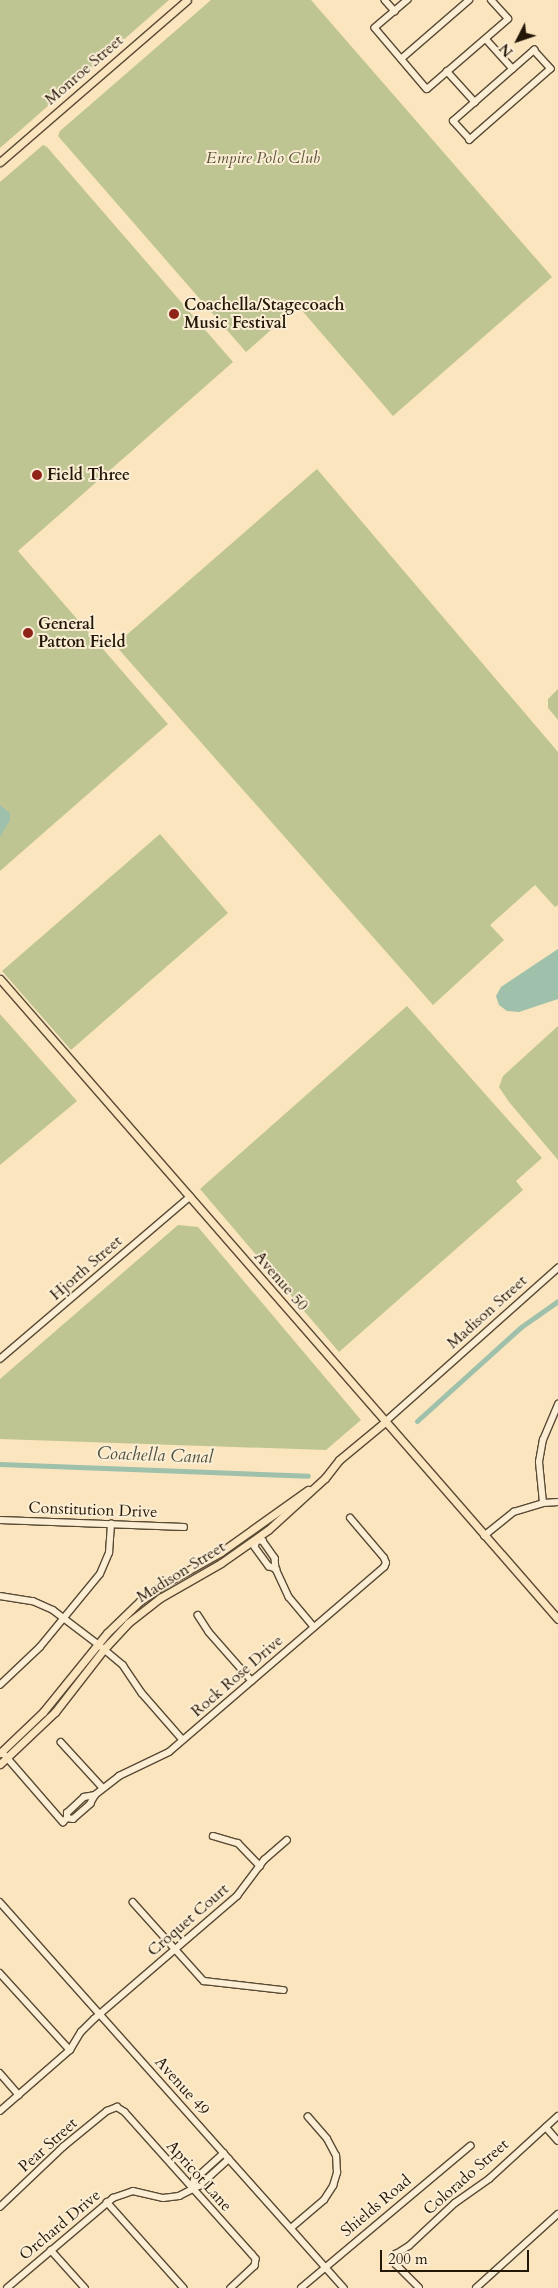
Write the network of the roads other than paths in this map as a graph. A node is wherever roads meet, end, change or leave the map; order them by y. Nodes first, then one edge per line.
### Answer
1 (187, 0) edge
2 (385, 0) edge
3 (408, 0) edge
4 (469, 0) edge
5 (492, 0) edge
6 (395, 11) junction
7 (486, 38) junction
8 (401, 59) junction
9 (513, 69) junction
10 (447, 72) junction
11 (475, 102) junction
12 (0, 162) edge
13 (0, 979) edge
14 (190, 1197) junction
15 (558, 1268) edge
16 (0, 1359) edge
17 (558, 1404) edge
18 (385, 1422) junction
19 (325, 1478) junction
20 (558, 1502) edge
21 (543, 1503) junction
22 (350, 1518) dead end
23 (0, 1520) edge
24 (111, 1524) junction
25 (184, 1527) dead end
26 (484, 1536) junction
27 (256, 1540) junction
28 (270, 1551) junction
29 (262, 1556) junction
30 (276, 1569) junction
31 (0, 1596) edge
32 (198, 1615) dead end
33 (63, 1618) junction
34 (558, 1621) edge
35 (314, 1627) junction
36 (101, 1646) junction
37 (252, 1682) junction
38 (0, 1685) edge
39 (183, 1740) junction
40 (61, 1742) dead end
41 (3, 1754) edge
42 (0, 1764) edge
43 (103, 1788) junction
44 (95, 1794) junction
45 (65, 1820) junction
46 (213, 1836) dead end
47 (287, 1840) dead end
48 (260, 1866) junction
49 (0, 1902) edge
50 (133, 1902) dead end
51 (176, 1949) junction
52 (0, 1973) edge
53 (283, 1990) dead end
54 (100, 2014) junction
55 (70, 2050) junction
56 (0, 2073) edge
57 (19, 2095) junction
58 (117, 2107) joint
59 (0, 2111) edge
60 (558, 2116) edge
61 (308, 2117) dead end
62 (546, 2127) junction
63 (558, 2141) edge
64 (470, 2146) dead end
65 (224, 2153) junction
66 (229, 2159) junction
67 (192, 2188) junction
68 (107, 2202) junction
69 (0, 2207) edge
70 (558, 2214) edge
71 (291, 2228) junction
72 (51, 2250) junction
73 (326, 2267) junction
74 (7, 2288) edge
75 (85, 2288) edge
76 (184, 2288) edge
77 (231, 2288) edge
78 (301, 2288) edge
79 (344, 2288) edge
80 (419, 2288) edge
81 (476, 2288) edge

1 - 12 main road, Monroe Street
2 - 6 street
3 - 6 street
4 - 8 street
5 - 7 street
6 - 8 street
7 - 9 street
7 - 10 street
8 - 10 street
9 - 11 street
9 - 11 street
10 - 11 street
13 - 14 main road, Avenue 50
14 - 16 street, Hjorth Street
14 - 18 main road, Avenue 50
15 - 18 street, Madison Street
17 - 21 street
18 - 19 main road, Madison Street
18 - 26 main road, Avenue 50
19 - 27 main road, Madison Street
19 - 36 main road, Madison Street
20 - 21 street
21 - 26 street
22 - 35 street, Rock Rose Drive
23 - 24 street, Constitution Drive
24 - 25 street, Constitution Drive
24 - 33 street
26 - 34 main road, Avenue 50
27 - 28 street
27 - 29 street
27 - 36 main road, Madison Street
28 - 29 street
28 - 30 street
29 - 30 street
30 - 35 street
31 - 33 street
32 - 37 street
33 - 36 street
33 - 38 street
35 - 37 street, Rock Rose Drive
36 - 39 street
36 - 41 main road, Madison Street
37 - 39 street, Rock Rose Drive
39 - 43 street, Rock Rose Drive
40 - 43 street
41 - 42 main road, Madison Street
41 - 45 street
43 - 44 street, Rock Rose Drive
44 - 45 street, Rock Rose Drive
44 - 45 street, Rock Rose Drive
46 - 48 street
47 - 48 street, Croquet Court
48 - 51 street, Croquet Court
49 - 54 street, Avenue 49
50 - 51 street
51 - 53 street
51 - 54 street, Croquet Court
52 - 55 street
54 - 55 street, Croquet Court
54 - 65 street, Avenue 49
55 - 57 street, Croquet Court
56 - 57 street
57 - 59 street, Croquet Court
58 - 67 street, Apricot Lane
58 - 69 street, Pear Street
60 - 62 street, Colorado Street
61 - 71 street
62 - 63 street
62 - 80 street, Colorado Street
64 - 73 street, Shields Road
65 - 66 street, Avenue 49
65 - 67 street
66 - 67 street, Orchard Drive
66 - 71 street, Avenue 49
67 - 68 street, Orchard Drive
67 - 77 street, Apricot Lane
68 - 72 street, Orchard Drive
68 - 76 street
70 - 81 street
71 - 73 street, Avenue 49
72 - 74 street, Orchard Drive
72 - 75 street
73 - 78 street, Shields Road
73 - 79 street, Avenue 49

